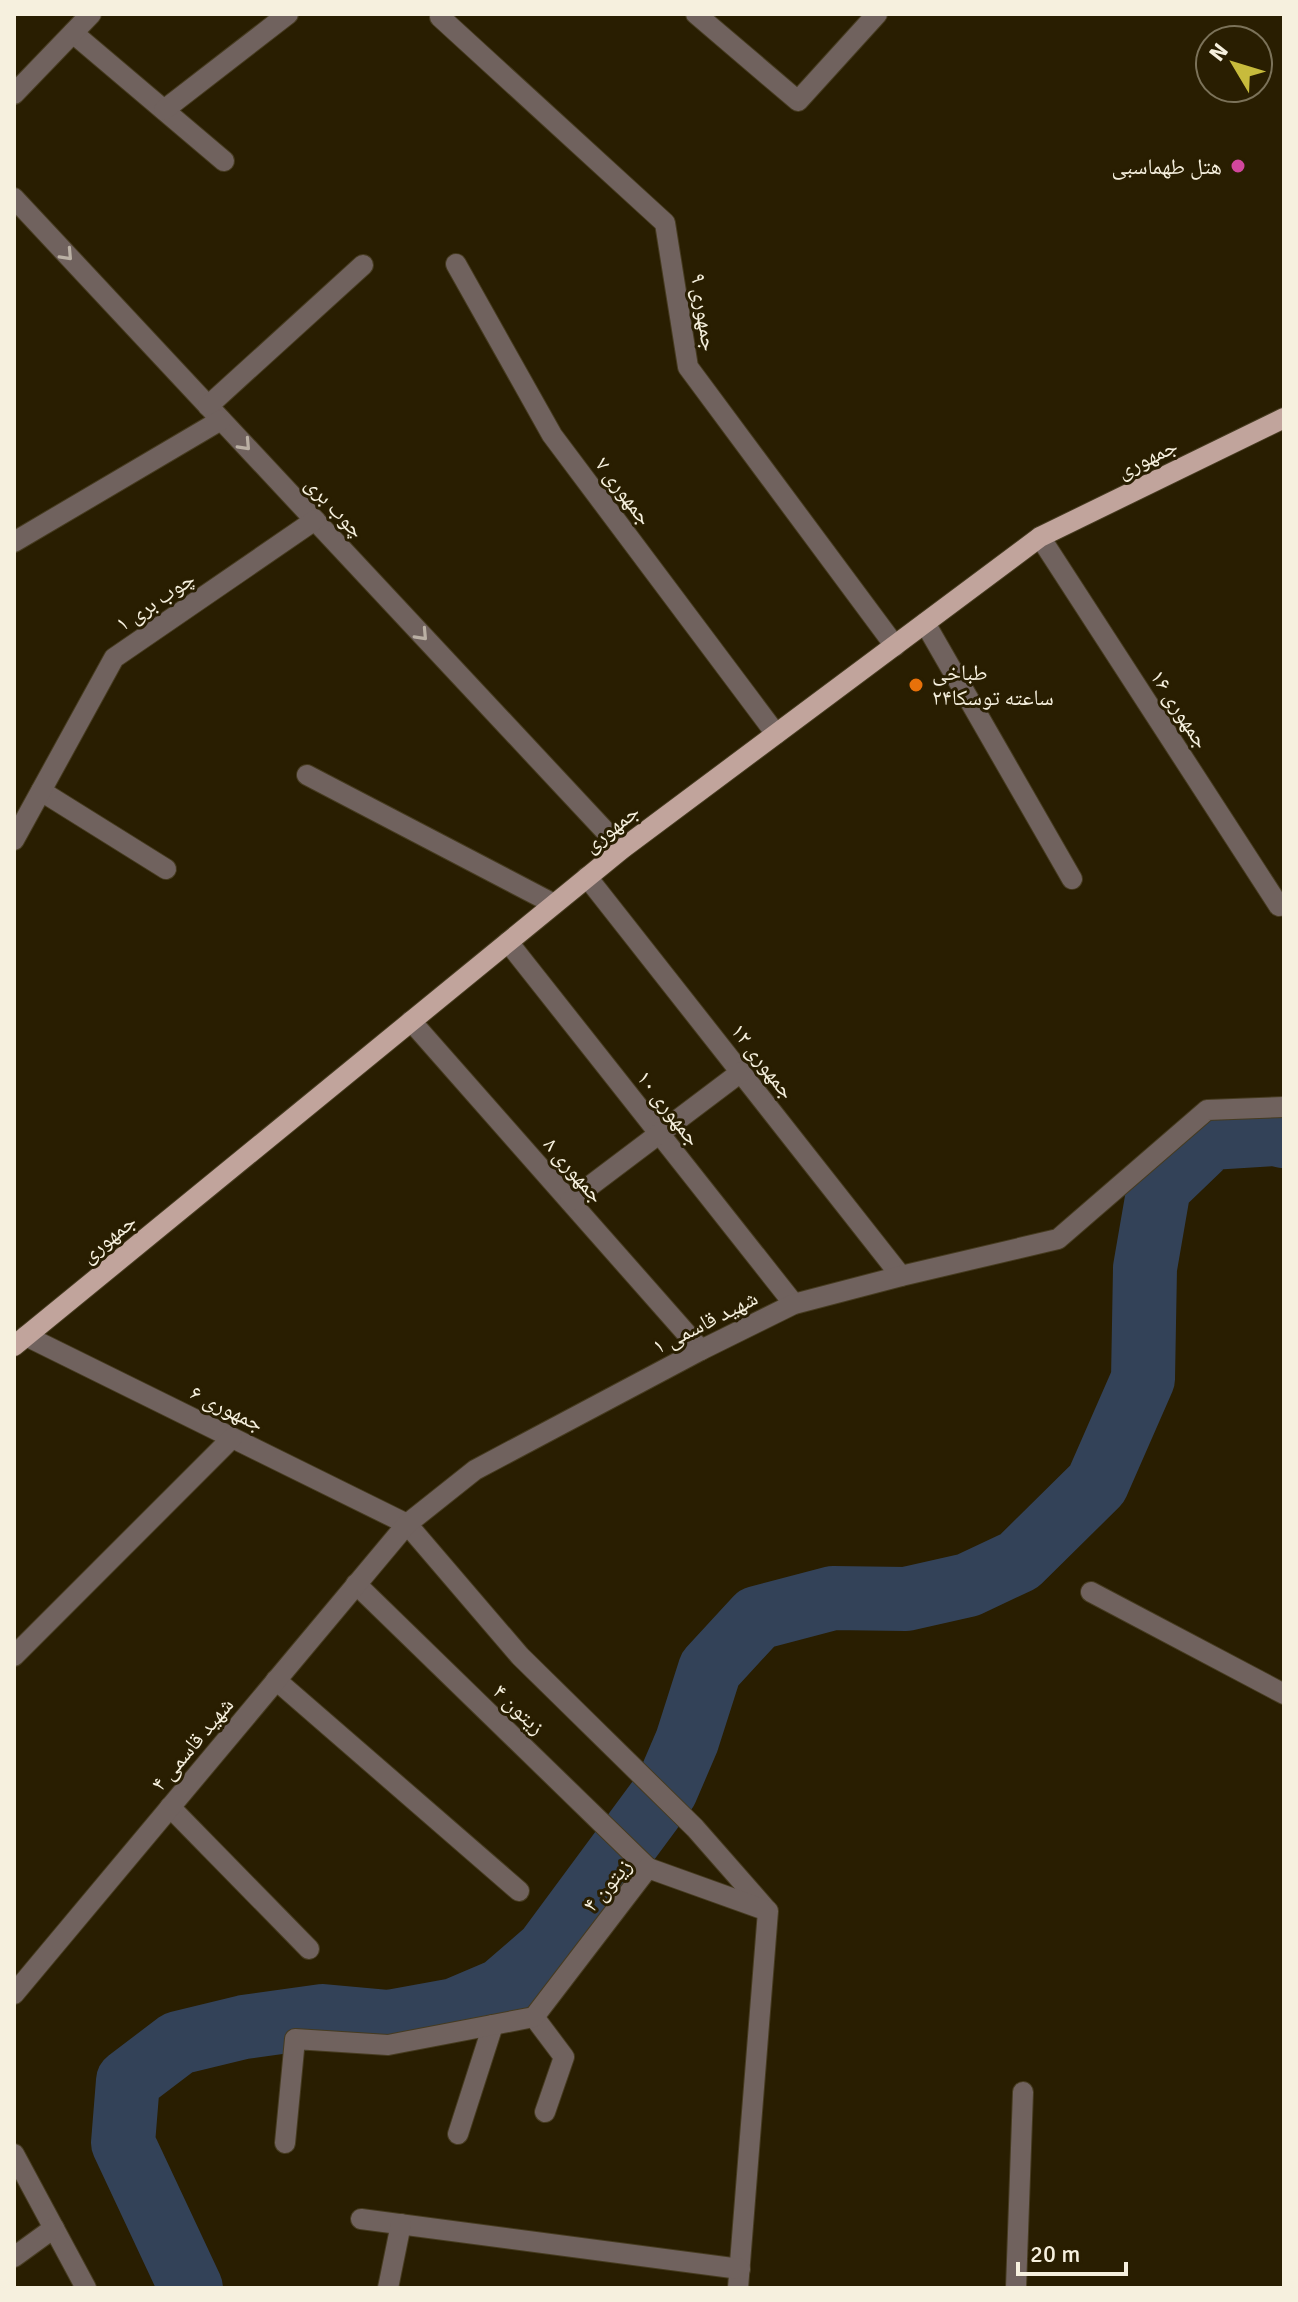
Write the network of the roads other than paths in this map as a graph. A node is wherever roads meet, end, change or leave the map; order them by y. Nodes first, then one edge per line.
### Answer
1 (91, 14) edge
2 (288, 14) edge
3 (696, 14) edge
4 (877, 14) edge
5 (440, 17) dead end
6 (73, 33) junction
7 (14, 94) edge
8 (164, 110) junction
9 (224, 161) dead end
10 (14, 198) edge
11 (456, 264) dead end
12 (363, 265) dead end
13 (215, 413) junction
14 (1284, 418) edge
15 (315, 520) junction
16 (1040, 537) junction
17 (14, 542) edge
18 (925, 623) junction
19 (895, 646) junction
20 (776, 734) junction
21 (307, 775) dead end
22 (41, 791) junction
23 (14, 840) edge
24 (622, 849) junction
25 (166, 869) dead end
26 (587, 877) junction
27 (1072, 879) dead end
28 (554, 904) junction
29 (1279, 906) dead end
30 (508, 942) junction
31 (411, 1021) junction
32 (741, 1072) junction
33 (1284, 1107) edge
34 (658, 1133) junction
35 (570, 1201) junction
36 (901, 1276) junction
37 (794, 1304) junction
38 (20, 1341) edge
39 (701, 1350) junction
40 (232, 1438) junction
41 (407, 1524) junction
42 (356, 1584) junction
43 (1091, 1592) dead end
44 (14, 1656) edge
45 (276, 1680) junction
46 (1284, 1694) edge
47 (170, 1807) junction
48 (648, 1868) junction
49 (519, 1891) dead end
50 (768, 1911) junction
51 (309, 1949) dead end
52 (14, 1994) edge
53 (534, 2017) junction
54 (493, 2025) junction
55 (1023, 2092) dead end
56 (545, 2112) dead end
57 (458, 2134) dead end
58 (285, 2143) dead end
59 (14, 2154) edge
60 (361, 2219) dead end
61 (401, 2224) junction
62 (54, 2228) junction
63 (14, 2257) edge
64 (739, 2279) edge
65 (86, 2288) edge
66 (388, 2288) edge
67 (1016, 2288) edge

1 - 6 street
2 - 8 street
3 - 4 street
5 - 19 street, ۹ جمهوری
6 - 7 street
6 - 8 street
8 - 9 street
10 -> 13 street, چوب بری
11 - 20 street, ۷ جمهوری
12 - 13 street
13 -> 15 street, چوب بری
13 - 17 street
14 - 16 main road, جمهوری
15 - 22 street, ۱ چوب بری
15 -> 24 street, چوب بری
16 - 18 main road, جمهوری
16 - 29 street, ۱۶ جمهوری
18 - 19 main road, جمهوری
18 - 27 street
19 - 20 main road, جمهوری
20 - 24 main road, جمهوری
21 - 28 street
22 - 23 street, ۱ چوب بری
22 - 25 street
24 - 26 main road, جمهوری
26 - 28 main road, جمهوری
26 - 32 street, ۱۲ جمهوری
28 - 30 main road, جمهوری
30 - 31 main road, جمهوری
30 - 34 street, ۱۰ جمهوری
31 - 35 street, ۸ جمهوری
31 - 38 main road, جمهوری
32 - 34 street
32 - 36 street, ۱۲ جمهوری
33 - 36 street, ۱ شهید قاسمی
34 - 35 street
34 - 37 street, ۱۰ جمهوری
35 - 39 street, ۸ جمهوری
36 - 37 street, ۱ شهید قاسمی
37 - 39 street, ۱ شهید قاسمی
38 - 40 street, جمهوری ۶
39 - 41 street, ۱ شهید قاسمی
40 - 41 street, جمهوری ۶
40 - 44 street
41 - 42 street, ۴ شهید قاسمی
41 - 50 street
42 - 45 street, ۴ شهید قاسمی
42 - 48 street, زیتون ۴
43 - 46 street
45 - 47 street, ۴ شهید قاسمی
45 - 49 street
47 - 51 street
47 - 52 street, ۴ شهید قاسمی
48 - 50 street, ۴ زیتون
48 - 53 street, ۴ زیتون
50 - 64 street
53 - 54 street
53 - 56 street
54 - 57 street
54 - 58 street
55 - 67 street
59 - 62 street
60 - 61 street
61 - 64 street
61 - 66 street
62 - 63 street
62 - 65 street

